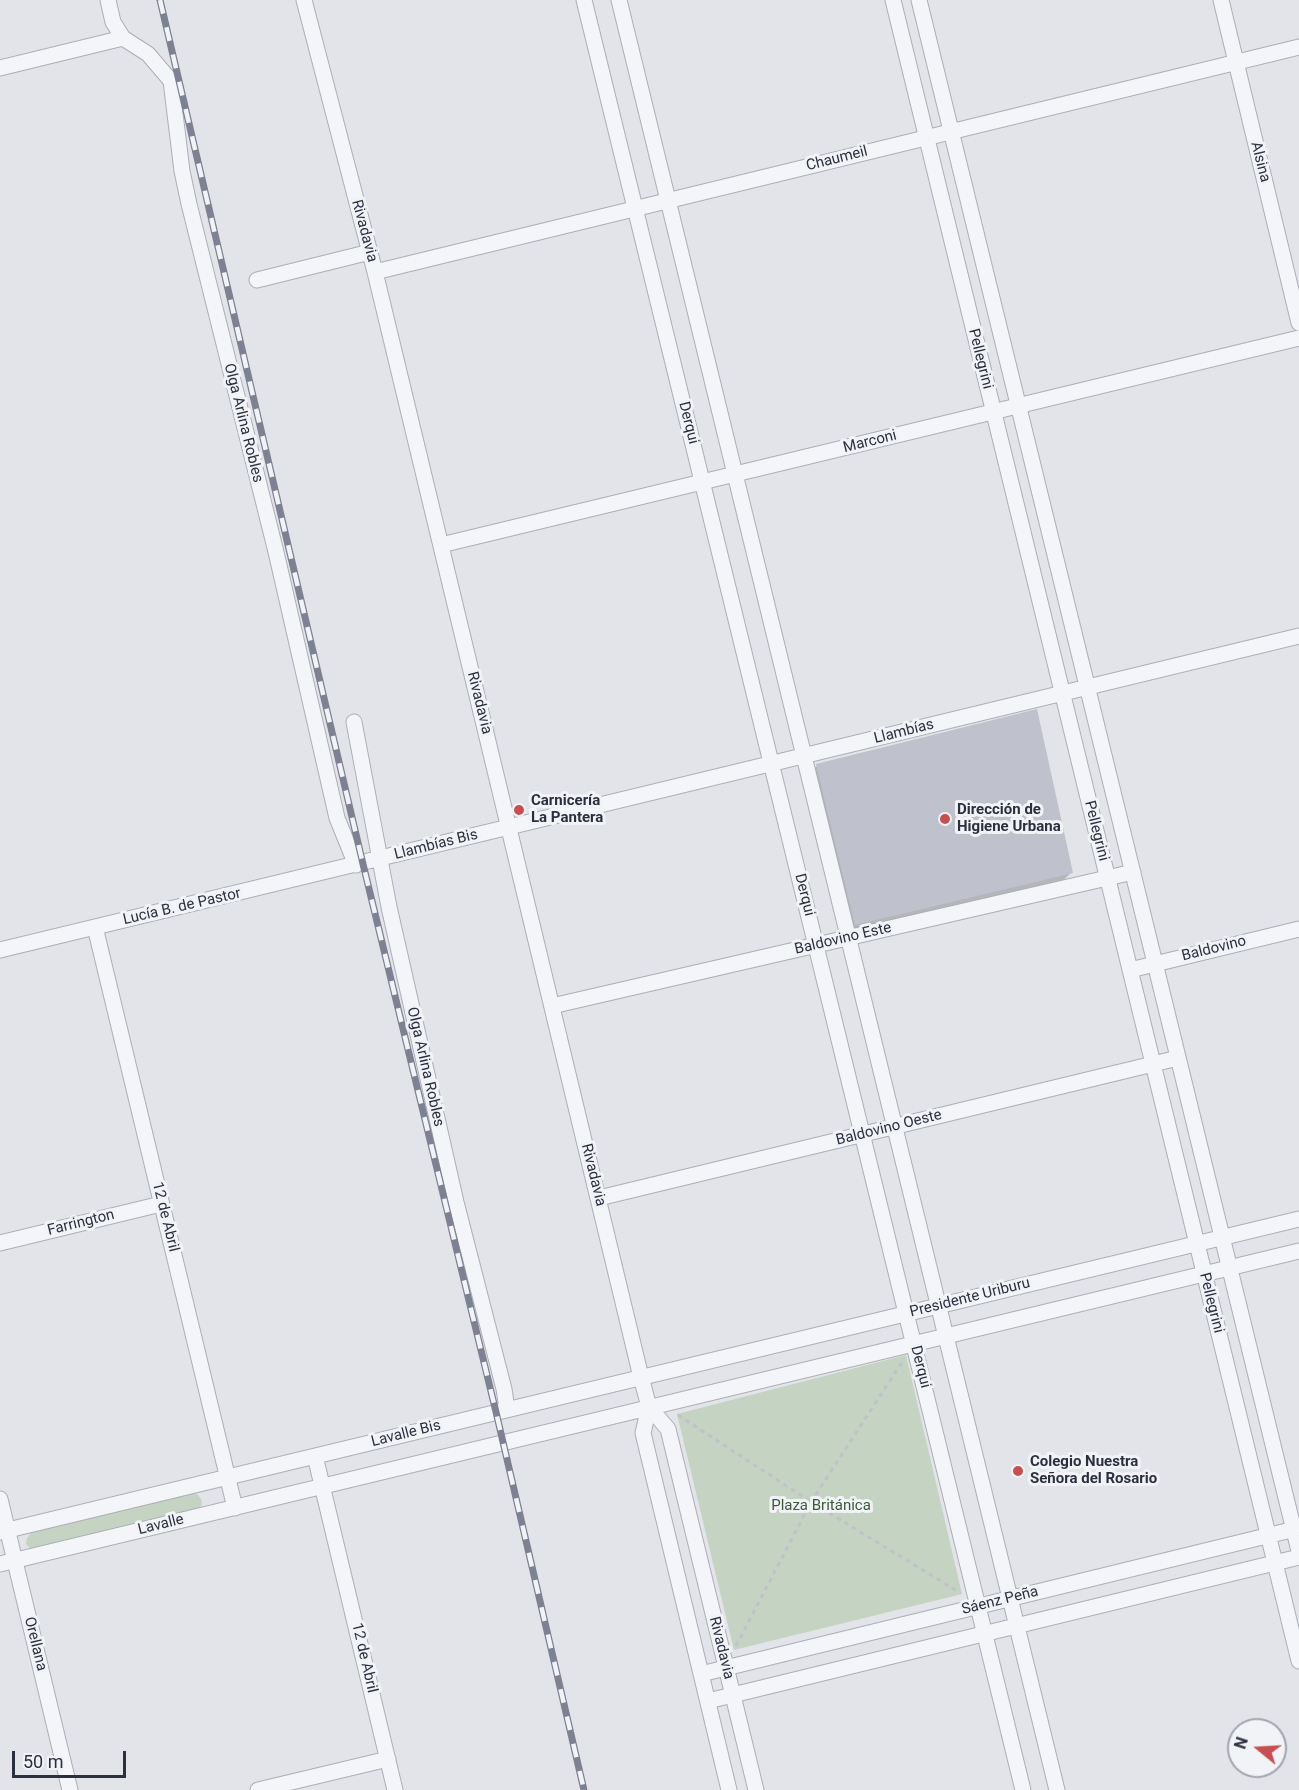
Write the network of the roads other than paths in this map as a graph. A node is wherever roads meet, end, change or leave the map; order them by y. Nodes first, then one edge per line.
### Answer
1 (108, 0) edge
2 (304, 0) edge
3 (584, 0) edge
4 (619, 0) edge
5 (893, 0) edge
6 (920, 0) edge
7 (1221, 0) edge
8 (123, 38) junction
9 (1299, 47) edge
10 (1236, 62) junction
11 (0, 68) edge
12 (952, 131) junction
13 (926, 138) junction
14 (668, 200) junction
15 (635, 208) junction
16 (370, 252) junction
17 (375, 272) junction
18 (256, 280) dead end
19 (1299, 323) edge
20 (1299, 338) edge
21 (1019, 406) junction
22 (993, 412) junction
23 (735, 474) junction
24 (702, 482) junction
25 (441, 545) junction
26 (1299, 636) edge
27 (1088, 687) junction
28 (1062, 693) junction
29 (354, 722) dead end
30 (804, 756) junction
31 (771, 764) junction
32 (509, 827) junction
33 (379, 859) junction
34 (360, 865) junction
35 (1133, 872) junction
36 (1107, 878) junction
37 (95, 927) junction
38 (1299, 929) edge
39 (848, 938) junction
40 (816, 945) junction
41 (0, 950) edge
42 (1155, 963) junction
43 (1130, 970) junction
44 (552, 1006) junction
45 (1178, 1058) junction
46 (1153, 1064) junction
47 (894, 1127) junction
48 (863, 1134) junction
49 (599, 1198) junction
50 (161, 1204) junction
51 (1299, 1219) edge
52 (1222, 1238) junction
53 (0, 1243) edge
54 (1197, 1244) junction
55 (1299, 1251) edge
56 (1230, 1267) junction
57 (1204, 1274) junction
58 (938, 1306) junction
59 (906, 1314) junction
60 (946, 1336) junction
61 (910, 1349) junction
62 (641, 1377) junction
63 (649, 1407) junction
64 (502, 1410) junction
65 (503, 1442) joint
66 (315, 1456) junction
67 (227, 1477) junction
68 (322, 1486) junction
69 (0, 1499) edge
70 (235, 1508) junction
71 (1296, 1529) edge
72 (4, 1532) edge
73 (1268, 1536) junction
74 (1299, 1551) edge
75 (1299, 1557) edge
76 (8, 1563) edge
77 (1275, 1563) junction
78 (1010, 1599) junction
79 (978, 1606) junction
80 (1016, 1626) junction
81 (985, 1634) junction
82 (1299, 1661) edge
83 (726, 1668) junction
84 (701, 1674) junction
85 (732, 1695) junction
86 (708, 1701) junction
87 (388, 1759) junction
88 (70, 1790) edge
89 (258, 1790) edge
90 (395, 1790) edge
91 (729, 1790) edge
92 (756, 1790) edge
93 (1023, 1790) edge
94 (1056, 1790) edge

1 - 8 street
2 - 16 street, Rivadavia
3 - 15 street, Derqui
4 - 14 street
5 - 13 street, Pellegrini
6 - 12 street, Pellegrini
7 - 10 street, Alsina
8 - 11 street
8 - 34 street, Olga Arlina Robles
9 - 10 street, Chaumeil
10 - 12 street, Chaumeil
10 - 19 street, Alsina
12 - 13 street, Chaumeil
12 - 21 street, Pellegrini
13 - 14 street, Chaumeil
13 - 22 street, Pellegrini
14 - 15 street, Chaumeil
14 - 23 street
15 - 17 street, Chaumeil
15 - 24 street, Derqui
16 - 17 street, Rivadavia
16 - 18 street
17 - 25 street, Rivadavia
20 - 21 street, Marconi
21 - 22 street, Marconi
21 - 27 street, Pellegrini
22 - 23 street, Marconi
22 - 28 street, Pellegrini
23 - 24 street, Marconi
23 - 30 street
24 - 25 street, Marconi
24 - 31 street, Derqui
25 - 32 street, Rivadavia
26 - 27 street, Llambías
27 - 28 street, Llambías
27 - 35 street, Pellegrini
28 - 30 street, Llambías
28 - 36 street, Pellegrini
29 - 33 street, Olga Arlina Robles
30 - 31 street, Llambías
30 - 39 street
31 - 32 street, Llambías
31 - 40 street, Derqui
32 - 33 street, Llambías Bis
32 - 44 street, Rivadavia
33 - 34 street, Llambías Bis
33 - 64 street, Olga Arlina Robles
34 - 37 street, Lucía B. de Pastor
35 - 36 street, Baldovino Este
35 - 42 street, Pellegrini
36 - 39 street, Baldovino Este
36 - 43 street, Pellegrini
37 - 41 street, Lucía B. de Pastor
37 - 50 street, 12 de Abril
38 - 42 street, Baldovino
39 - 40 street, Baldovino Este
39 - 47 street
40 - 44 street, Baldovino Este
40 - 48 street, Derqui
42 - 43 street, Baldovino
42 - 45 street, Pellegrini
43 - 46 street, Pellegrini
44 - 49 street, Rivadavia
45 - 46 street, Baldovino Oeste
45 - 52 street, Pellegrini
46 - 47 street, Baldovino Oeste
46 - 54 street, Pellegrini
47 - 48 street, Baldovino Oeste
47 - 58 street
48 - 49 street, Baldovino Oeste
48 - 59 street, Derqui
49 - 62 street, Rivadavia
50 - 53 street, Farrington
50 - 67 street, 12 de Abril
51 - 52 street, Presidente Uriburu
52 - 54 street, Presidente Uriburu
52 - 56 street, Pellegrini
54 - 57 street, Pellegrini
54 - 58 street, Presidente Uriburu
55 - 56 street, Presidente Uriburu
56 - 57 street, Presidente Uriburu
56 - 71 street, Pellegrini
57 - 60 street, Presidente Uriburu
57 - 73 street, Pellegrini
58 - 59 street, Presidente Uriburu
58 - 60 street
59 - 61 street, Derqui
59 - 62 street, Presidente Uriburu
60 - 61 street, Presidente Uriburu
60 - 78 street
61 - 63 street, Presidente Uriburu
61 - 79 street, Derqui
62 - 63 street, Rivadavia
62 - 64 street, Presidente Uriburu
63 - 65 street, Presidente Uriburu
63 - 83 street, Rivadavia
63 - 84 street, Rivadavia
64 - 66 street, Lavalle Bis
65 - 68 street, Lavalle Bis
66 - 67 street, Lavalle
66 - 68 street, 12 de Abril
67 - 70 street, 12 de Abril
67 - 72 street, Lavalle
68 - 70 street, Lavalle
68 - 87 street, 12 de Abril
69 - 72 street, Orellana
70 - 76 street, Lavalle
71 - 73 street, Sáenz Peña
71 - 74 street, Pellegrini
72 - 76 street, Orellana
73 - 77 street, Pellegrini
73 - 78 street, Sáenz Peña
75 - 77 street, Sáenz Peña
76 - 88 street, Orellana
77 - 80 street, Sáenz Peña
77 - 82 street, Pellegrini
78 - 79 street, Sáenz Peña
78 - 80 street
79 - 81 street, Derqui
79 - 83 street, Sáenz Peña
80 - 81 street, Sáenz Peña
80 - 94 street
81 - 85 street, Sáenz Peña
81 - 93 street, Derqui
83 - 84 street, Sáenz Peña
83 - 85 street, Rivadavia
84 - 86 street, Rivadavia
85 - 86 street, Sáenz Peña
85 - 92 street, Rivadavia
86 - 91 street, Rivadavia
87 - 89 street
87 - 90 street, 12 de Abril

